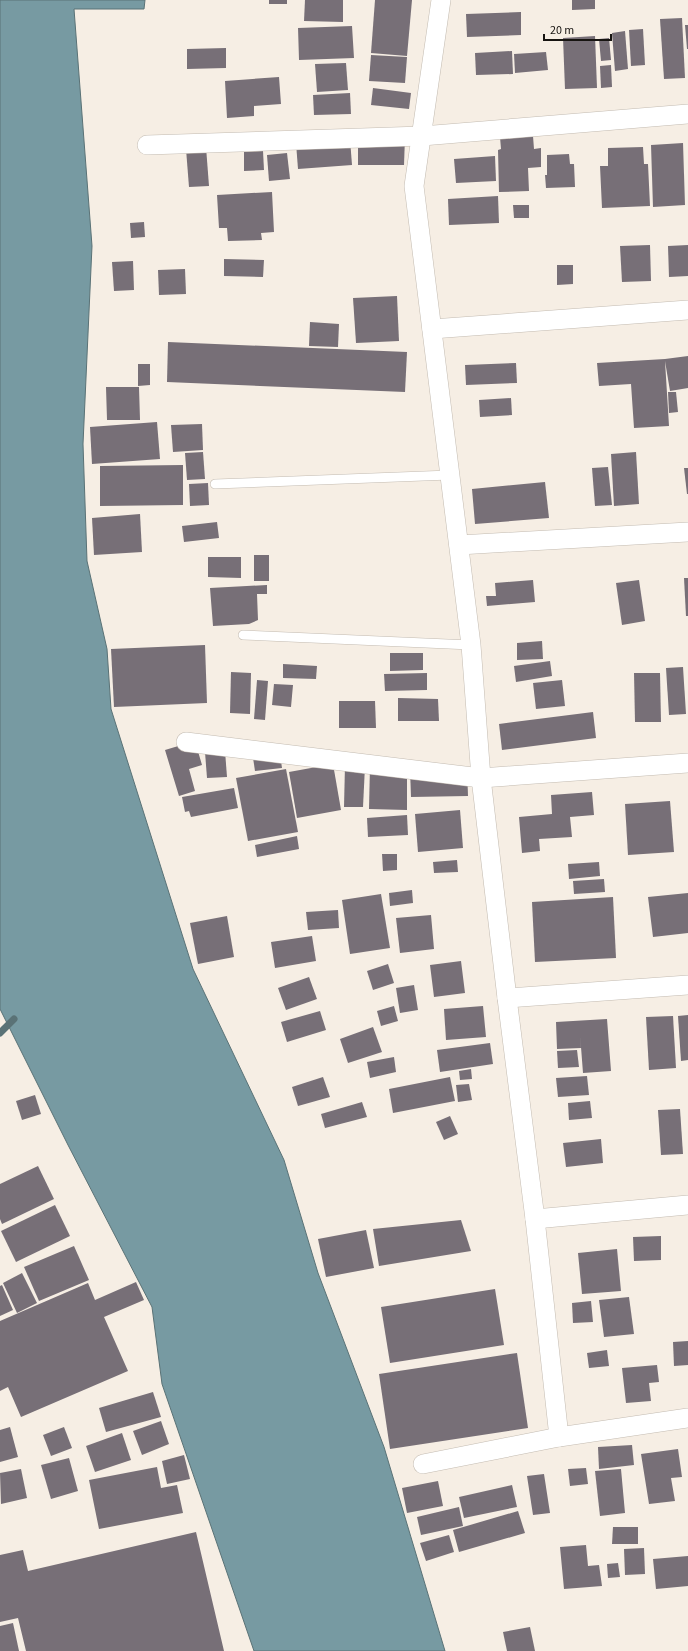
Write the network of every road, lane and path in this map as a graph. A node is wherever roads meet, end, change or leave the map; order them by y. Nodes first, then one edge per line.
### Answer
1 (442, 0) edge
2 (688, 114) edge
3 (422, 136) junction
4 (147, 145) dead end
5 (688, 310) edge
6 (432, 330) junction
7 (450, 475) junction
8 (215, 484) dead end
9 (688, 532) edge
10 (459, 546) junction
11 (243, 635) dead end
12 (471, 645) junction
13 (186, 742) dead end
14 (688, 764) edge
15 (481, 778) junction
16 (688, 985) edge
17 (507, 998) junction
18 (688, 1205) edge
19 (535, 1219) junction
20 (688, 1418) edge
21 (559, 1437) junction
22 (423, 1464) dead end

1 - 3 street
2 - 3 street
3 - 4 street
3 - 6 street
5 - 6 street
6 - 7 street
7 - 8 lane
7 - 10 street
9 - 10 street
10 - 12 street
11 - 12 lane
12 - 15 street
13 - 15 street
14 - 15 street
15 - 17 street
16 - 17 street
17 - 19 street
18 - 19 street
19 - 21 street
20 - 21 street
21 - 22 street

